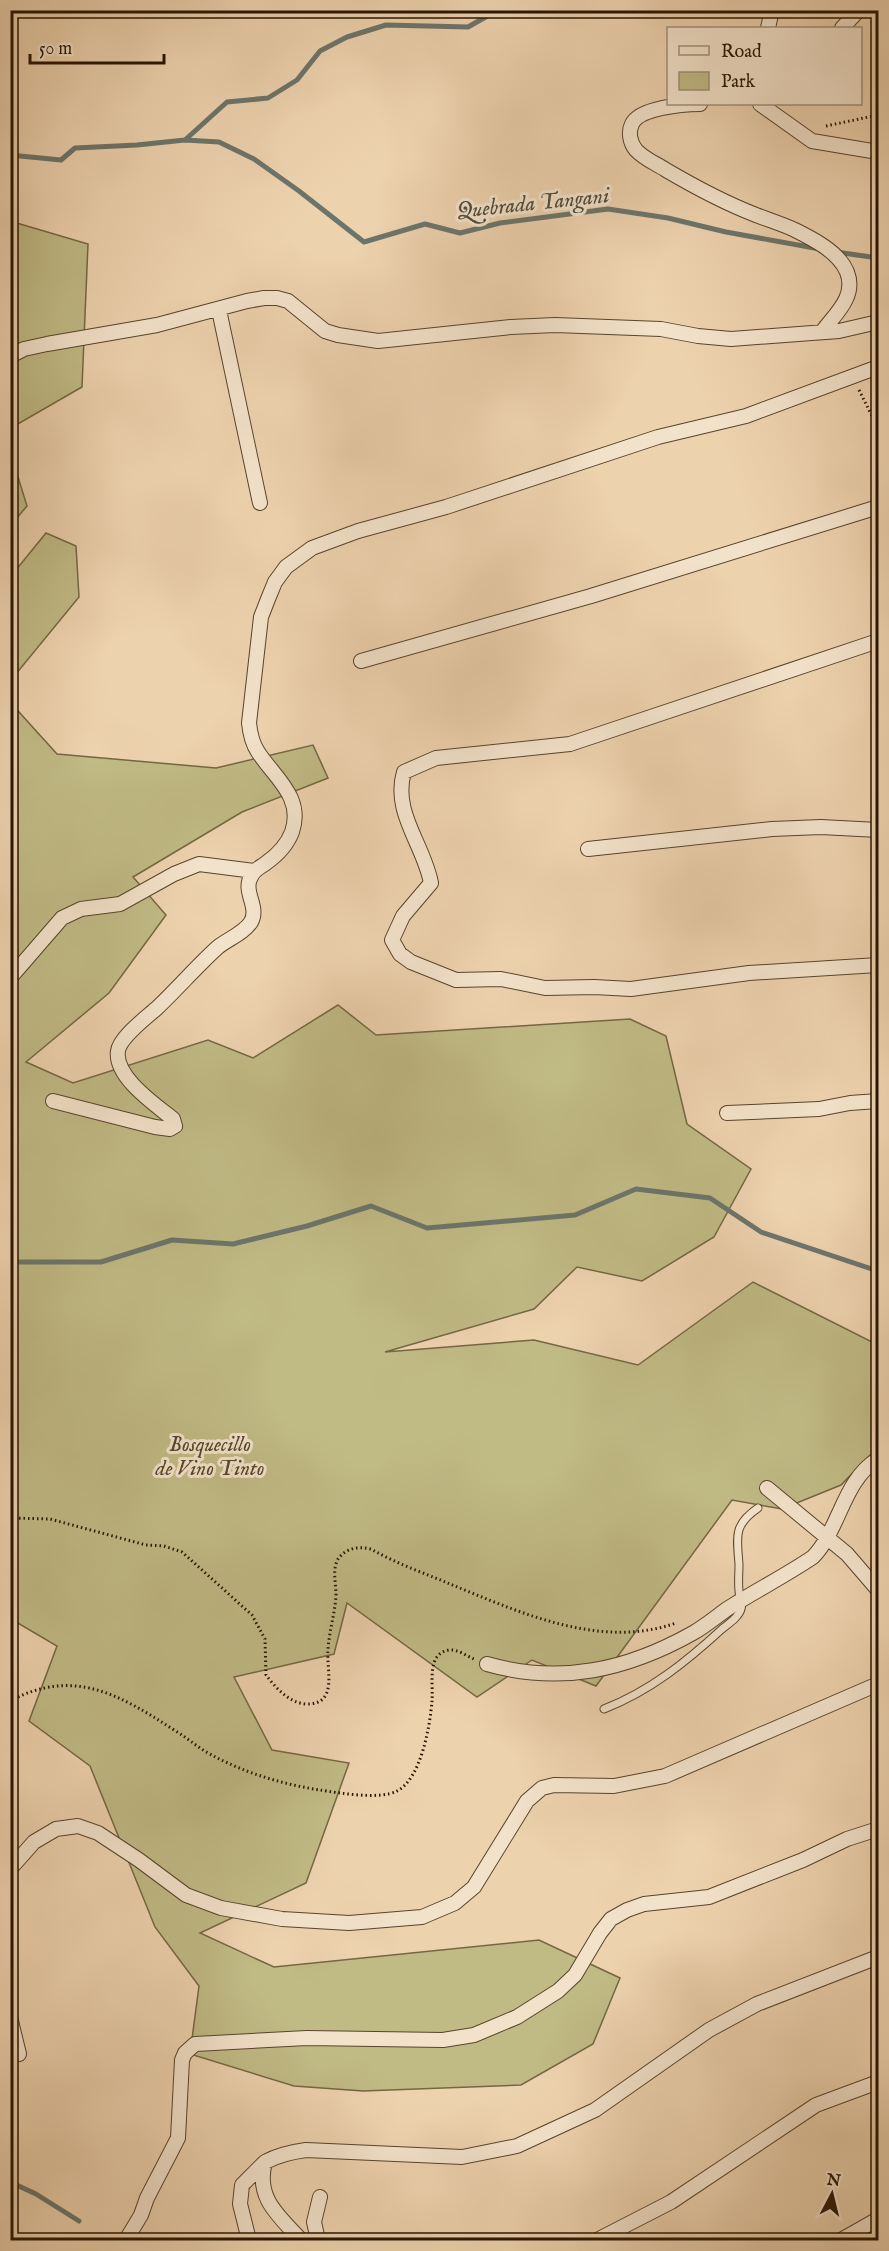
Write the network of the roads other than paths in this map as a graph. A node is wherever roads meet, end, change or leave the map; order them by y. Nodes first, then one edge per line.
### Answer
1 (772, 10) edge
2 (859, 10) edge
3 (768, 27) edge
4 (843, 27) edge
5 (690, 105) edge
6 (764, 105) edge
7 (879, 152) edge
8 (219, 310) junction
9 (879, 322) edge
10 (822, 332) junction
11 (10, 356) edge
12 (879, 367) edge
13 (260, 503) dead end
14 (879, 507) edge
15 (879, 641) edge
16 (361, 661) dead end
17 (878, 828) edge
18 (588, 849) dead end
19 (254, 871) junction
20 (879, 965) edge
21 (10, 978) edge
22 (52, 1101) dead end
23 (879, 1101) edge
24 (728, 1113) dead end
25 (879, 1459) edge
26 (767, 1488) dead end
27 (758, 1508) dead end
28 (827, 1538) junction
29 (879, 1590) edge
30 (741, 1601) junction
31 (487, 1664) road end
32 (879, 1684) edge
33 (604, 1709) dead end
34 (879, 1829) edge
35 (10, 1869) edge
36 (879, 1957) edge
37 (10, 2017) edge
38 (19, 2054) dead end
39 (879, 2082) edge
40 (265, 2162) junction
41 (320, 2197) dead end
42 (879, 2218) edge
43 (126, 2241) edge
44 (249, 2241) edge
45 (301, 2241) edge
46 (318, 2241) edge
47 (597, 2241) edge
48 (842, 2241) edge

1 - 3 street
2 - 4 street
5 - 10 street
6 - 7 street
8 - 10 street
8 - 11 street
8 - 13 street
9 - 10 street
12 - 19 street
14 - 16 street
15 - 20 street
17 - 18 street
19 - 21 street
19 - 22 street
23 - 24 street
25 - 28 street
26 - 28 street
27 - 30 lane
28 - 29 street
28 - 30 street
30 - 31 street
30 - 33 lane
32 - 35 street
34 - 43 street
36 - 40 street
37 - 38 street
39 - 47 street
40 - 44 street
40 - 45 street
41 - 46 street
42 - 48 street

